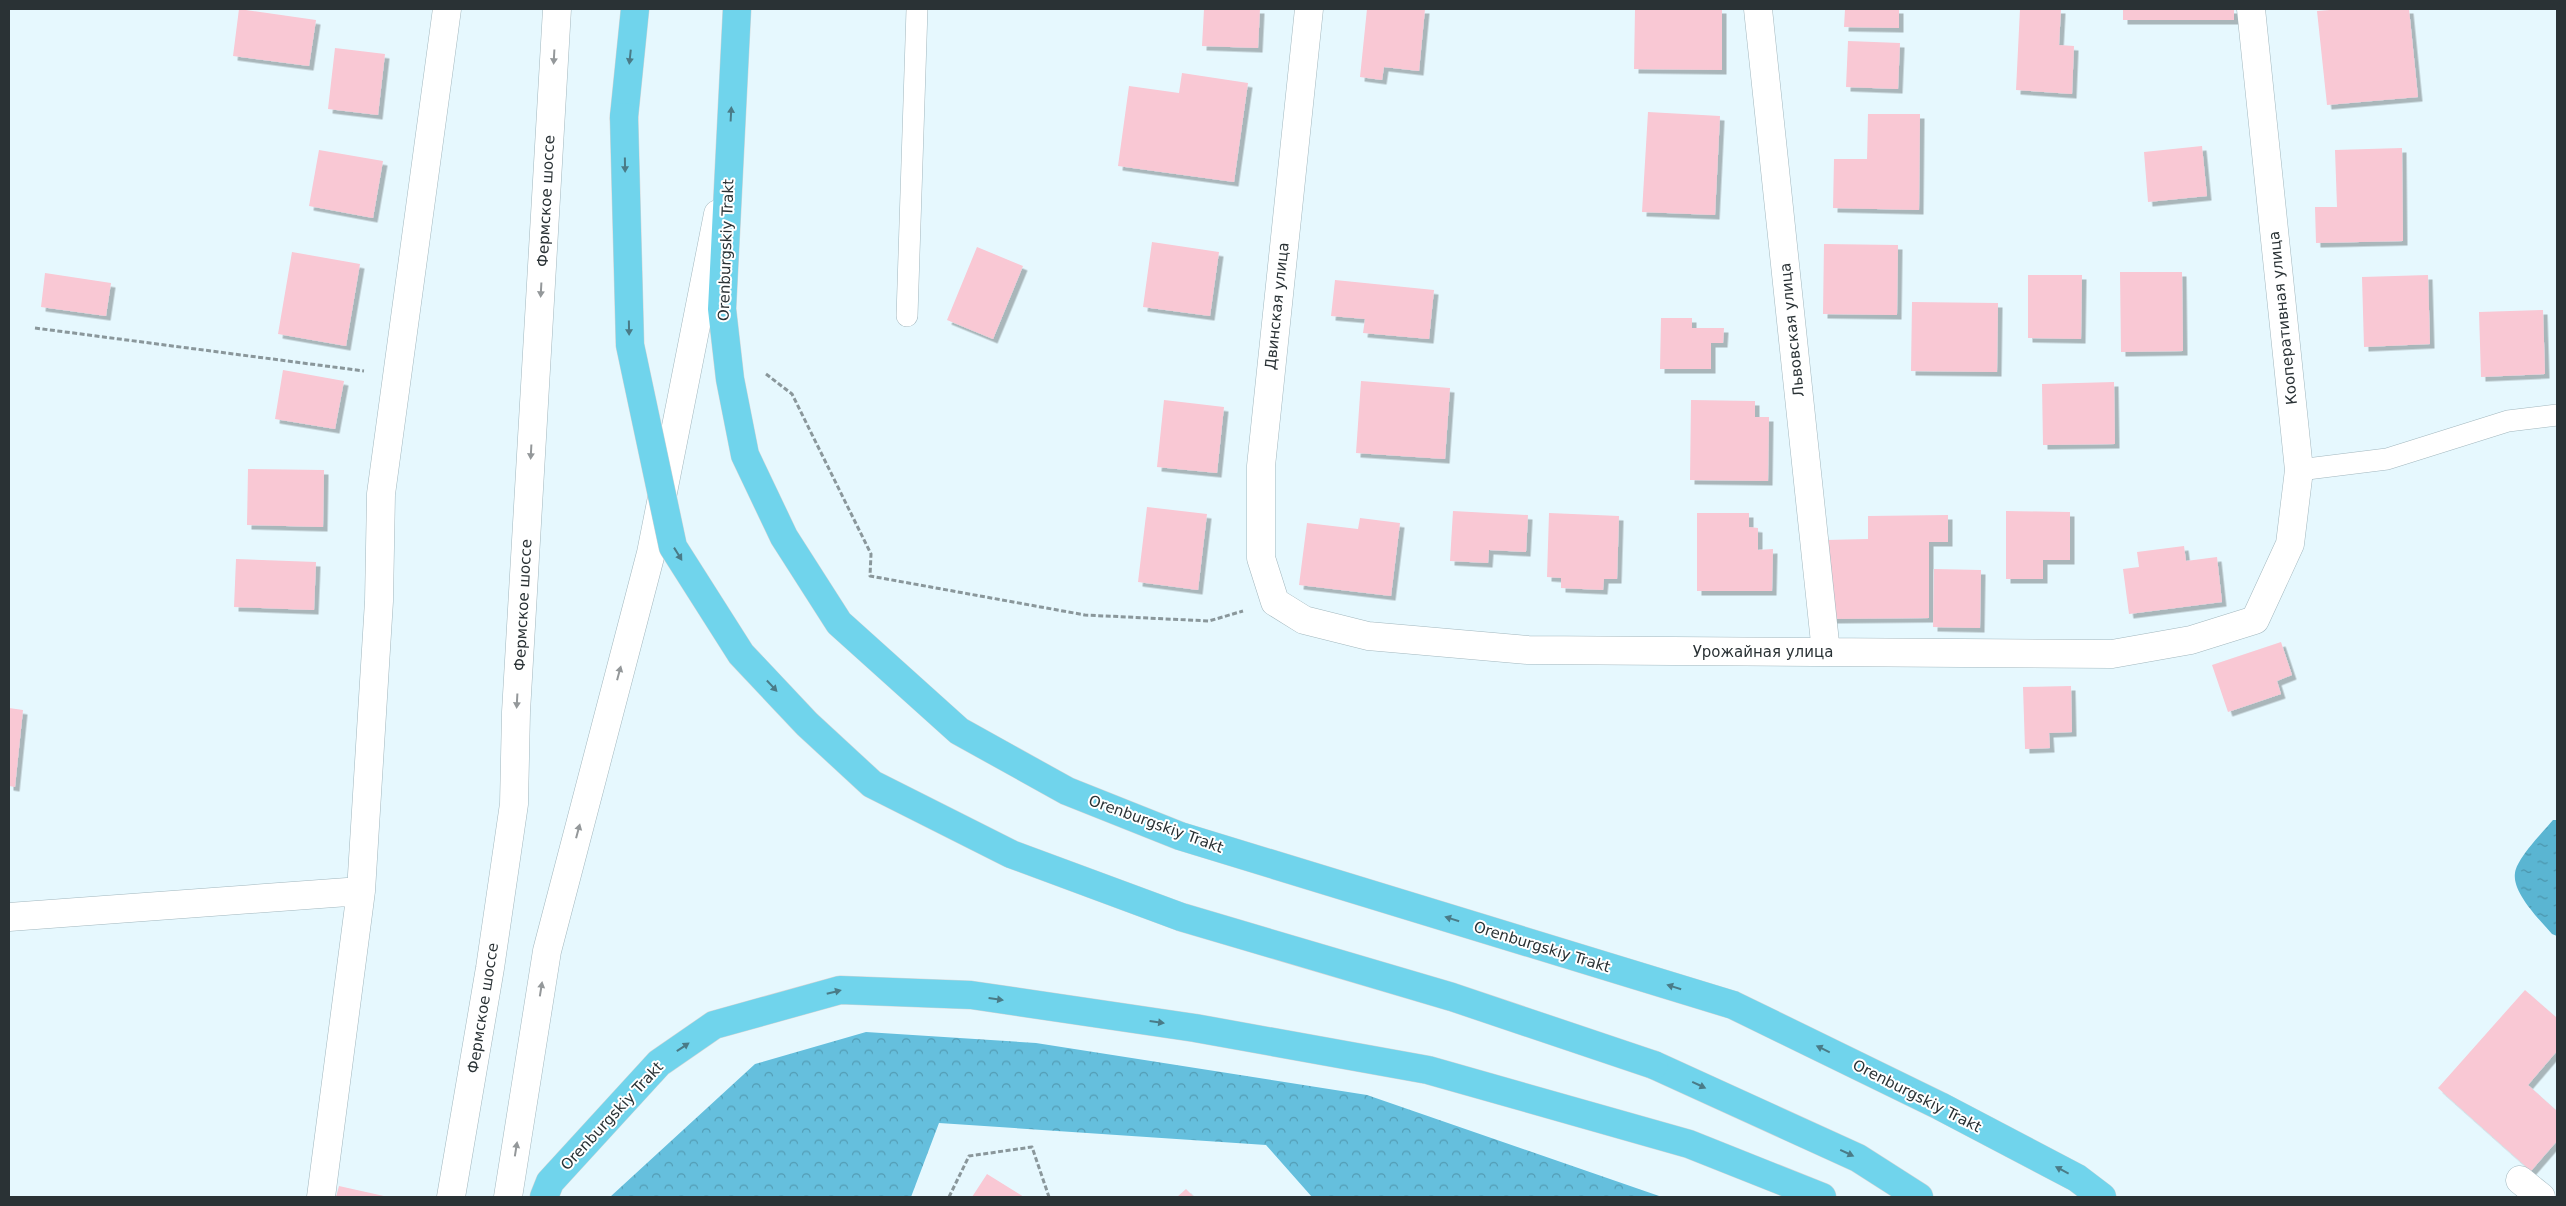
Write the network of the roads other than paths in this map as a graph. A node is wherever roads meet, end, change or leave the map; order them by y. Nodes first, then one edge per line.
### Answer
1 (447, 9) edge
2 (557, 9) edge
3 (635, 9) edge
4 (737, 9) edge
5 (917, 9) edge
6 (1309, 9) edge
7 (1758, 9) edge
8 (2251, 9) edge
9 (729, 162) junction
10 (907, 316) dead end
11 (2557, 415) edge
12 (2299, 470) junction
13 (1275, 602) joint
14 (2255, 620) joint
15 (1826, 652) junction
16 (361, 891) junction
17 (9, 917) edge
18 (2520, 1180) dead end
19 (322, 1197) edge
20 (451, 1197) edge
21 (508, 1197) edge
22 (544, 1197) edge
23 (1822, 1197) edge
24 (1919, 1197) edge
25 (2102, 1197) edge
26 (2541, 1197) edge

1 - 16 street
2 -> 20 street, Фермское шоссе
3 -> 24 main road, bridge
9 -> 4 main road, Orenburgskiy Trakt
5 - 10 lane
6 - 13 street, Двинская улица
7 - 15 street, Львовская улица
8 - 12 street, Кооперативная улица
21 -> 9 street
25 -> 9 main road, Orenburgskiy Trakt
11 - 12 lane
12 - 14 street, Кооперативная улица
13 - 15 street, Урожайная улица
14 - 15 street, Урожайная улица
16 - 17 street
16 - 19 street
18 - 26 street
22 -> 23 main road, Orenburgskiy Trakt

